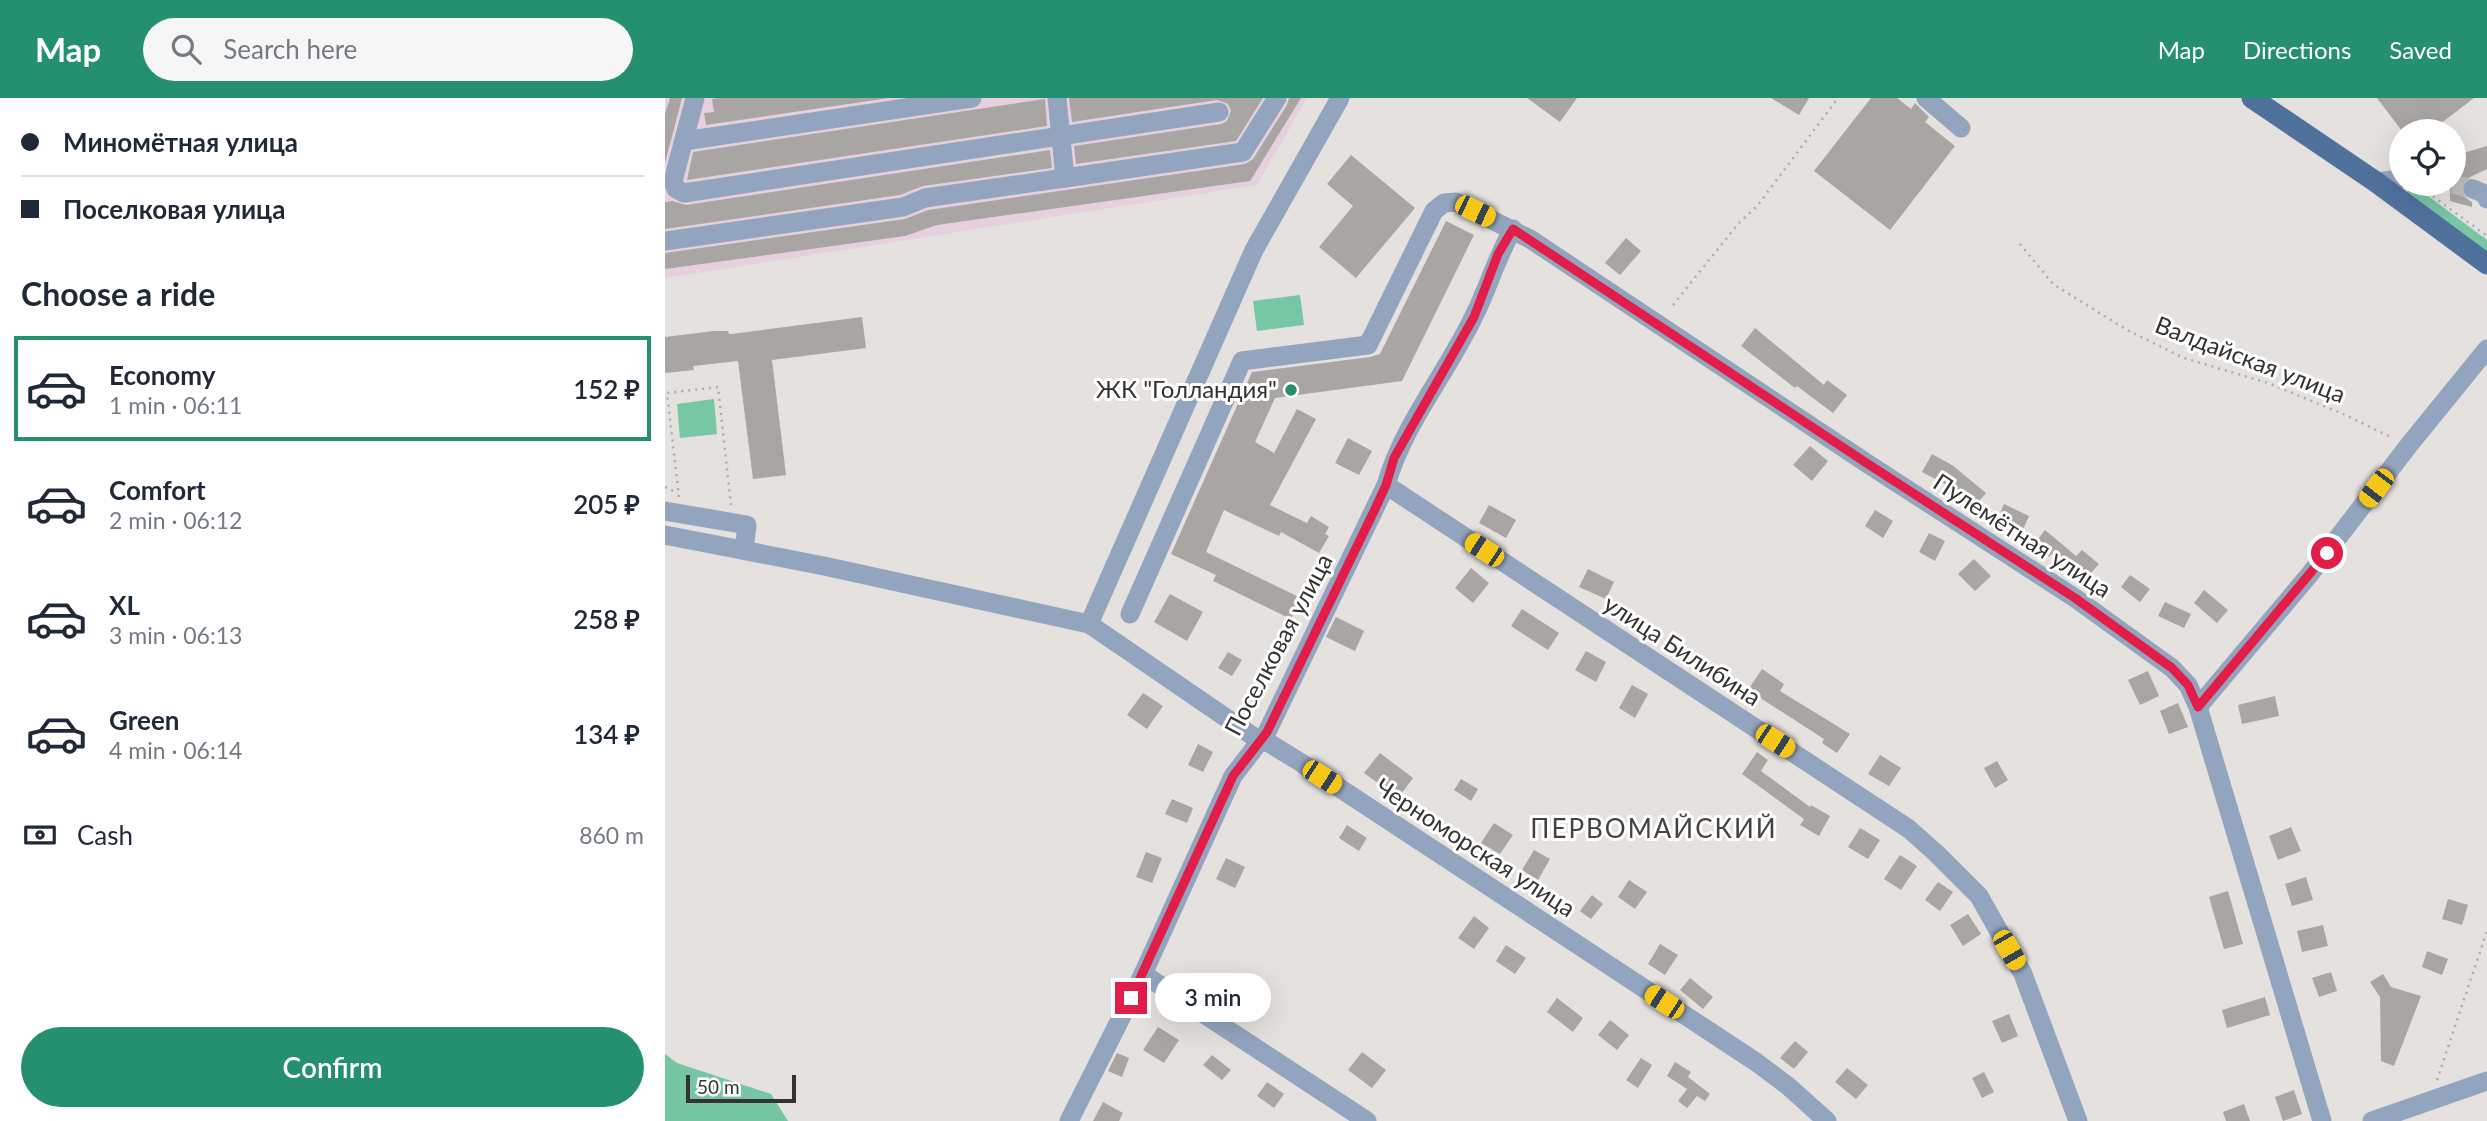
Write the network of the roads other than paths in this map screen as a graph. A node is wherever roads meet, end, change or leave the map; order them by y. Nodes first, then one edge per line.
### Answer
1 (695, 98) edge
2 (972, 98) edge
3 (1057, 98) edge
4 (1277, 98) edge
5 (1340, 98) edge
6 (1926, 98) edge
7 (2252, 98) edge
8 (1219, 112) dead end
9 (1961, 128) dead end
10 (1061, 135) junction
11 (684, 141) junction
12 (1065, 178) junction
13 (2389, 180) edge
14 (2376, 182) junction
15 (1513, 229) junction
16 (665, 241) edge
17 (2487, 264) edge
18 (2487, 349) edge
19 (1386, 485) junction
20 (673, 512) edge
21 (665, 535) edge
22 (744, 550) junction
23 (1118, 560) junction
24 (1148, 572) junction
25 (1130, 614) dead end
26 (1089, 624) junction
27 (2198, 707) junction
28 (1260, 741) junction
29 (1143, 974) junction
30 (2487, 1081) edge
31 (1069, 1121) edge
32 (1367, 1121) edge
33 (1827, 1121) edge
34 (2078, 1121) edge
35 (2322, 1121) edge
36 (2372, 1121) edge

1 - 11 street
2 - 11 street
3 - 10 street
4 - 12 street
5 - 23 street
6 - 9 street
7 - 14 main road
8 - 10 street
10 - 11 street
10 - 12 street
12 - 16 street
13 - 14 street
14 - 17 main road
15 - 19 street, Поселковая улица
15 - 24 street, Пулемётная улица
15 - 27 street, Пулемётная улица
18 - 27 street
19 - 28 street, Поселковая улица
19 - 34 street, улица Билибина
20 - 22 street
21 - 22 street
22 - 26 street
23 - 24 street
23 - 26 street
24 - 25 street
26 - 28 street, Черноморская улица
27 - 35 street, Пулемётная улица
28 - 29 street, Поселковая улица
28 - 33 street, Черноморская улица
29 - 31 street, Поселковая улица
29 - 32 street
30 - 36 street

